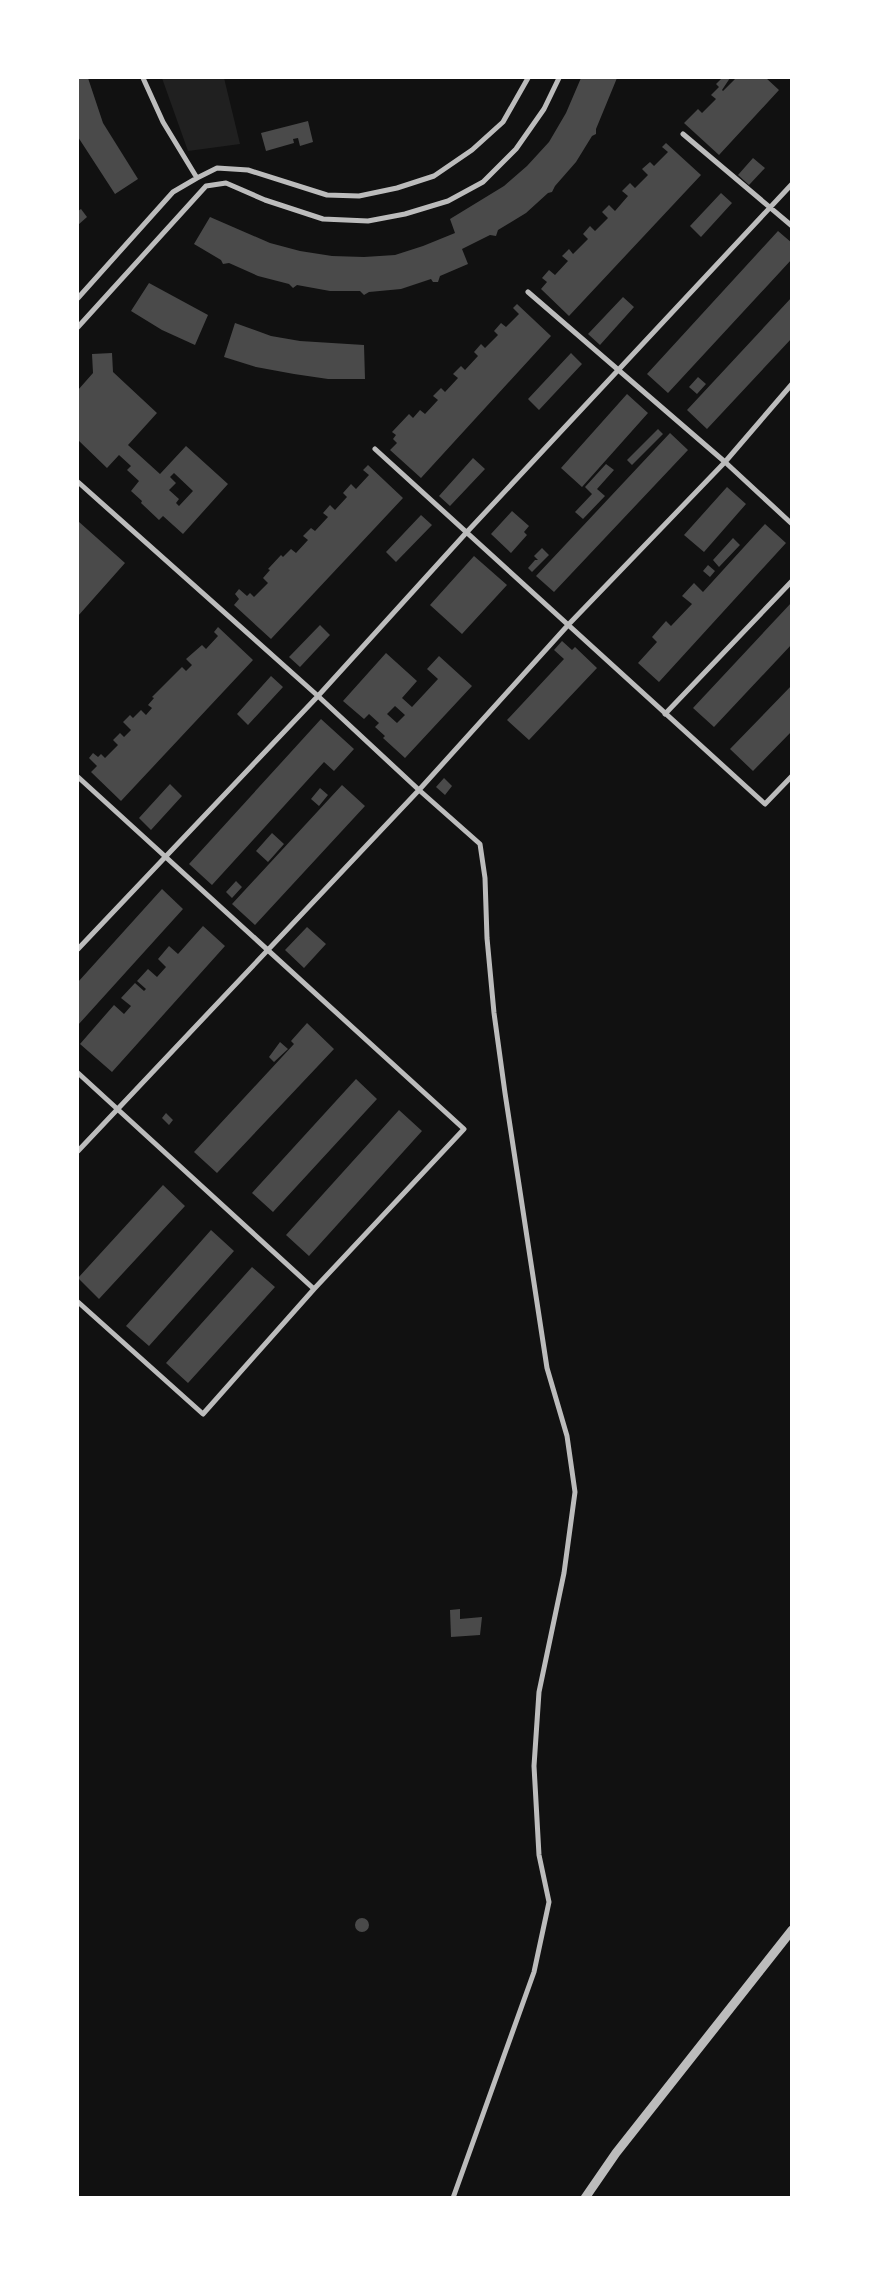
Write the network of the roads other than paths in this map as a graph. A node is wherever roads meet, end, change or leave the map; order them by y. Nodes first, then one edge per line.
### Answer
1 (143, 78) edge
2 (528, 78) edge
3 (559, 78) edge
4 (683, 134) dead end
5 (196, 178) junction
6 (792, 184) edge
7 (771, 208) junction
8 (792, 226) edge
9 (528, 292) dead end
10 (78, 298) edge
11 (78, 327) edge
12 (620, 371) junction
13 (792, 384) edge
14 (375, 449) dead end
15 (724, 462) junction
16 (78, 482) edge
17 (792, 524) edge
18 (466, 533) junction
19 (792, 581) edge
20 (569, 624) junction
21 (318, 696) junction
22 (665, 714) junction
23 (792, 776) edge
24 (78, 777) edge
25 (419, 790) junction
26 (164, 856) junction
27 (78, 950) edge
28 (266, 950) junction
29 (78, 1072) edge
30 (119, 1109) junction
31 (78, 1151) edge
32 (314, 1289) junction
33 (78, 1302) edge
34 (792, 1930) edge
35 (453, 2198) edge
36 (585, 2198) edge

1 - 5 street
2 - 5 street
3 - 11 street
4 - 7 street
5 - 10 street
6 - 7 street
7 - 8 street
7 - 12 street
9 - 12 street
12 - 15 street
12 - 18 street
13 - 15 street
14 - 18 street
15 - 17 street
15 - 20 street
16 - 21 street
18 - 20 street
18 - 21 street
19 - 22 street
20 - 22 street
20 - 25 street
21 - 25 street
21 - 26 street
22 - 23 street
24 - 26 street
25 - 28 street
25 - 35 street
26 - 27 street
26 - 28 street
28 - 30 street
28 - 32 street
29 - 30 street
30 - 31 street
30 - 32 street
32 - 33 street
34 - 36 street

